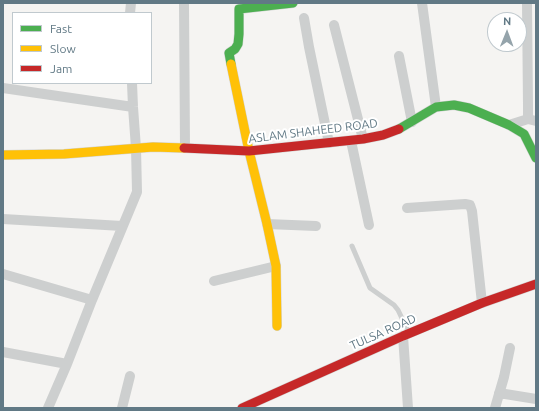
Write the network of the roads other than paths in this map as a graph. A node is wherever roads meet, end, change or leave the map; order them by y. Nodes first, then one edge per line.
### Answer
1 (184, 3) edge
2 (293, 3) edge
3 (422, 3) edge
4 (527, 3) edge
5 (304, 18) dead end
6 (334, 25) dead end
7 (399, 56) dead end
8 (132, 84) edge
9 (3, 88) edge
10 (133, 107) junction
11 (436, 107) junction
12 (532, 120) edge
13 (412, 122) junction
14 (509, 125) junction
15 (363, 139) junction
16 (351, 141) junction
17 (329, 143) junction
18 (136, 148) junction
19 (185, 148) junction
20 (249, 152) junction
21 (3, 155) edge
22 (536, 158) edge
23 (407, 208) dead end
24 (3, 219) edge
25 (267, 224) junction
26 (369, 225) dead end
27 (122, 226) junction
28 (316, 226) dead end
29 (352, 246) dead end
30 (276, 266) junction
31 (3, 274) edge
32 (214, 281) dead end
33 (536, 284) edge
34 (92, 300) junction
35 (482, 303) junction
36 (278, 326) dead end
37 (406, 334) junction
38 (510, 348) dead end
39 (3, 352) edge
40 (67, 364) junction
41 (130, 376) dead end
42 (500, 393) junction
43 (536, 399) edge
44 (48, 408) edge
45 (122, 408) edge
46 (242, 408) edge
47 (408, 408) edge
48 (495, 408) edge

1 - 19 street
2 - 20 street
3 - 11 street
4 - 12 street
5 - 17 street
6 - 15 street
7 - 13 street
8 - 10 street
9 - 10 street
10 - 18 street
11 - 13 street, ASLAM SHAHEED ROAD
11 - 14 street, ASLAM SHAHEED ROAD
12 - 14 street
13 - 15 street, ASLAM SHAHEED ROAD
14 - 22 street, ASLAM SHAHEED ROAD
15 - 16 street, ASLAM SHAHEED ROAD
16 - 17 street, ASLAM SHAHEED ROAD
16 - 26 street
17 - 20 street, ASLAM SHAHEED ROAD
18 - 19 street, ASLAM SHAHEED ROAD
18 - 21 street, ASLAM SHAHEED ROAD
18 - 27 street
19 - 20 street, ASLAM SHAHEED ROAD
20 - 25 street
23 - 35 street
24 - 27 street
25 - 28 street
25 - 30 street
27 - 34 street
29 - 37 lane
30 - 32 street
30 - 36 street
31 - 34 street
33 - 35 street, TULSA ROAD
34 - 40 street
35 - 37 street, TULSA ROAD
37 - 46 street, TULSA ROAD
37 - 47 street
38 - 42 street
39 - 40 street
40 - 44 street
41 - 45 street
42 - 43 street
42 - 48 street

